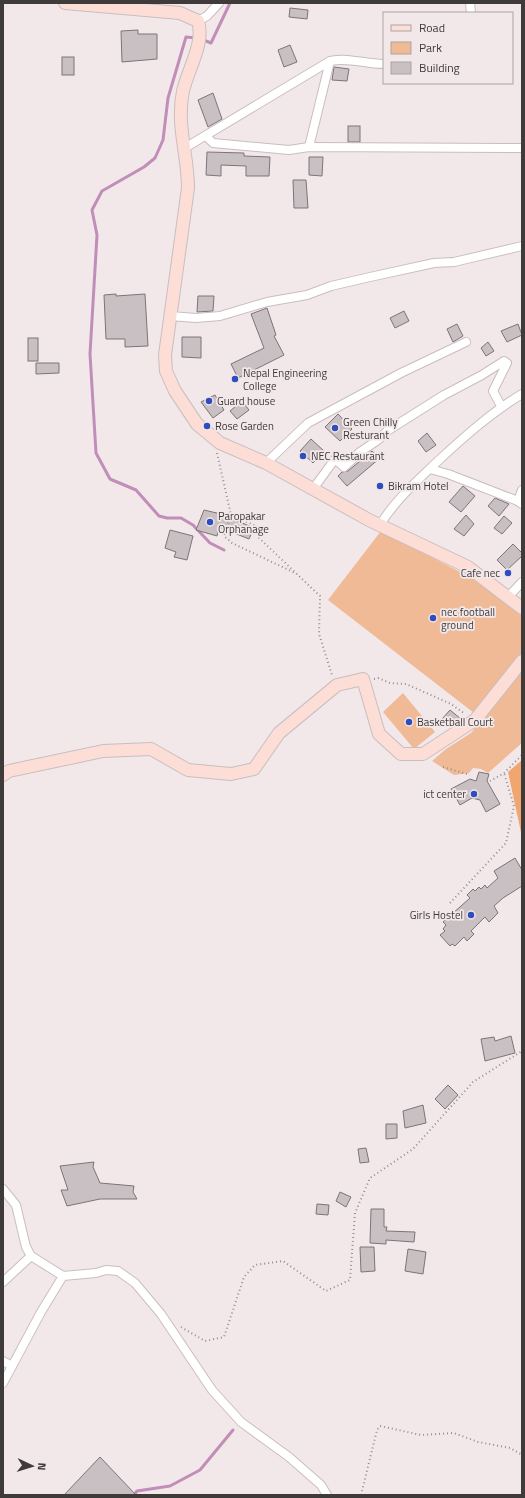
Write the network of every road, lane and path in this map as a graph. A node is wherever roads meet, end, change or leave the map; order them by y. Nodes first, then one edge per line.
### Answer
1 (65, 3) edge
2 (219, 3) edge
3 (198, 21) junction
4 (330, 61) junction
5 (383, 64) edge
6 (206, 136) junction
7 (309, 147) junction
8 (522, 148) edge
9 (183, 149) junction
10 (522, 246) edge
11 (170, 316) junction
12 (466, 342) dead end
13 (522, 394) edge
14 (501, 406) junction
15 (220, 443) junction
16 (266, 463) junction
17 (430, 469) junction
18 (313, 489) junction
19 (522, 490) edge
20 (520, 502) edge
21 (231, 515) junction
22 (380, 526) junction
23 (298, 574) junction
24 (522, 582) edge
25 (508, 597) junction
26 (522, 608) edge
27 (522, 661) edge
28 (363, 679) junction
29 (337, 685) junction
30 (475, 720) junction
31 (522, 755) edge
32 (443, 767) dead end
33 (504, 773) junction
34 (3, 775) edge
35 (470, 776) dead end
36 (490, 781) dead end
37 (450, 903) dead end
38 (522, 1051) edge
39 (3, 1189) edge
40 (31, 1256) junction
41 (63, 1276) junction
42 (3, 1282) edge
43 (180, 1325) dead end
44 (3, 1361) edge
45 (12, 1366) junction
46 (3, 1383) edge
47 (522, 1455) edge
48 (327, 1495) edge
49 (361, 1495) edge

1 - 3 street
2 - 3 street
3 - 9 street
4 - 5 street
4 - 6 street
4 - 7 street
6 - 7 street
6 - 9 street
7 - 8 street
9 - 11 street
10 - 11 street
11 - 15 street
12 - 16 street
13 - 14 street
14 - 17 street
14 - 18 street
15 - 16 street
15 - 21 path
16 - 18 street
17 - 20 street
17 - 22 street
18 - 22 street
19 - 20 street
21 - 23 path
21 - 23 path
22 - 25 street
23 - 29 path
24 - 25 street
25 - 26 street
27 - 30 street
28 - 29 street
28 - 30 path
28 - 30 street
29 - 34 street
31 - 33 path
32 - 35 path
33 - 36 path
33 - 37 path
38 - 43 path
39 - 40 street
40 - 41 street
40 - 42 street
41 - 45 street
41 - 48 street
44 - 45 street
45 - 46 street
47 - 49 path

